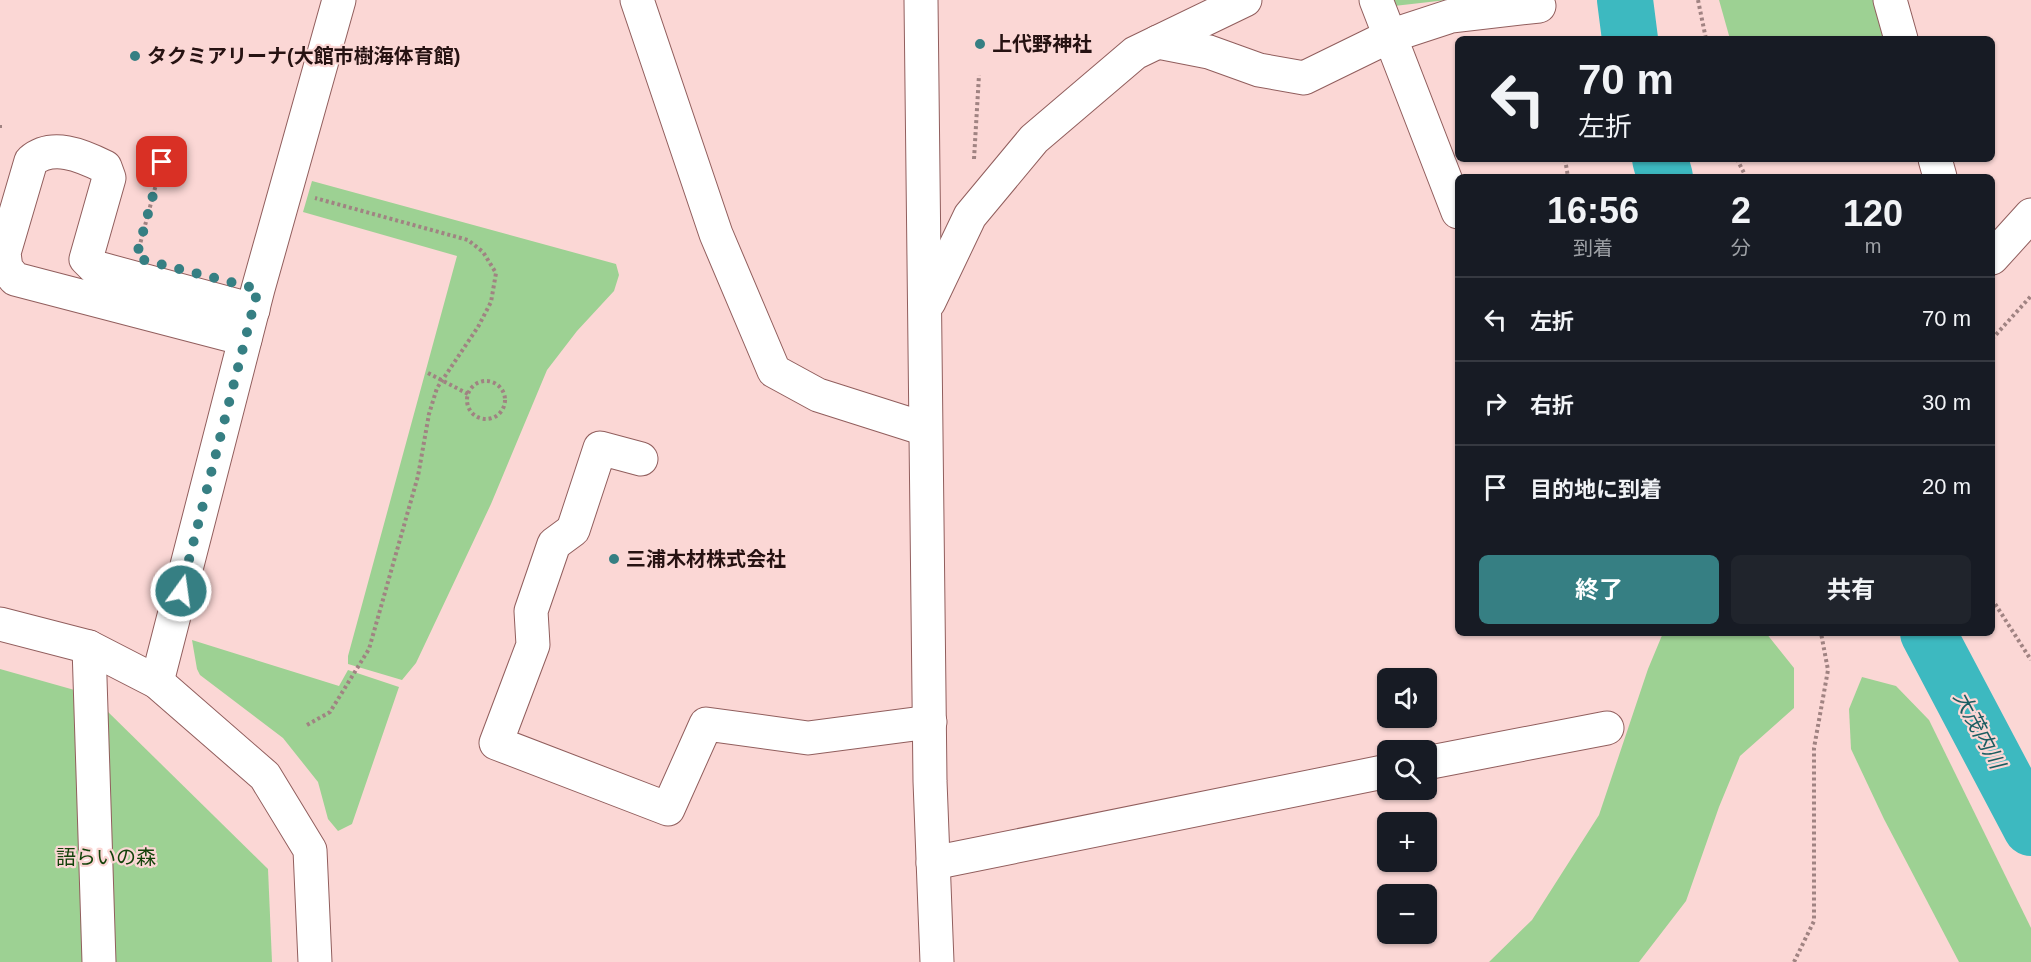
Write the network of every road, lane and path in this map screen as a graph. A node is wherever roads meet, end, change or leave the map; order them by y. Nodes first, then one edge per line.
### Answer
1 (339, 0) edge
2 (637, 0) edge
3 (921, 0) edge
4 (1245, 0) edge
5 (1376, 0) edge
6 (1698, 0) edge
7 (1890, 0) edge
8 (1539, 6) dead end
9 (1390, 36) junction
10 (1705, 36) edge
11 (1899, 36) edge
12 (1158, 42) junction
13 (979, 75) dead end
14 (162, 162) dead end
15 (974, 162) dead end
16 (285, 189) junction
17 (1455, 204) edge
18 (2031, 215) edge
19 (1995, 255) edge
20 (136, 258) dead end
21 (2031, 296) edge
22 (925, 309) junction
23 (249, 324) junction
24 (1995, 336) edge
25 (428, 374) dead end
26 (442, 381) junction
27 (468, 394) junction
28 (925, 429) junction
29 (641, 459) dead end
30 (1995, 604) edge
31 (0, 624) edge
32 (1822, 636) edge
33 (89, 647) junction
34 (2031, 660) edge
35 (157, 682) junction
36 (930, 722) junction
37 (307, 726) dead end
38 (1607, 728) dead end
39 (1437, 761) edge
40 (1377, 773) edge
41 (933, 863) junction
42 (99, 962) edge
43 (315, 962) edge
44 (937, 962) edge
45 (1794, 962) edge

1 - 16 street
2 - 28 street
3 - 22 street
4 - 12 street
5 - 9 street
6 - 10 path
7 - 11 street
8 - 9 street
9 - 12 street
9 - 17 street
12 - 22 street
13 - 15 path
14 - 20 path
16 - 23 street
16 - 26 path
18 - 19 street
21 - 24 path
22 - 28 street
23 - 23 street
23 - 35 street
25 - 26 path
26 - 27 path
26 - 37 path
27 - 27 path
28 - 36 street
29 - 36 street
30 - 34 path
31 - 33 street
32 - 45 path
33 - 35 street
33 - 42 street
35 - 43 street
36 - 41 street
38 - 39 street
40 - 41 street
41 - 44 street

